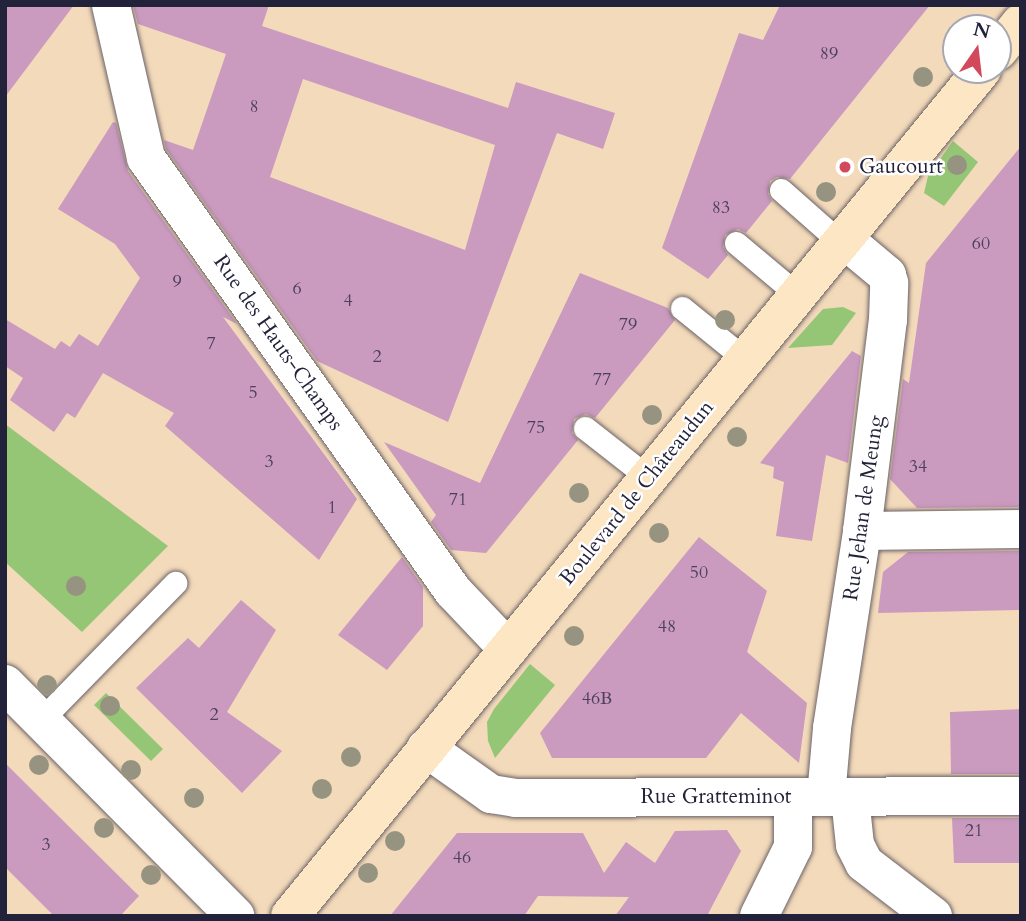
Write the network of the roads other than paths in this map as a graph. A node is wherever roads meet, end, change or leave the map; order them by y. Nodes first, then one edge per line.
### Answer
1 (111, 5) edge
2 (1013, 5) edge
3 (1021, 12) edge
4 (971, 84) edge
5 (781, 190) dead end
6 (843, 241) junction
7 (736, 243) dead end
8 (798, 295) junction
9 (682, 308) dead end
10 (746, 359) junction
11 (585, 428) dead end
12 (650, 479) junction
13 (1021, 528) edge
14 (862, 531) junction
15 (176, 583) dead end
16 (508, 649) junction
17 (5, 684) edge
18 (41, 720) junction
19 (426, 748) junction
20 (1021, 796) edge
21 (823, 797) junction
22 (235, 916) edge
23 (290, 916) edge
24 (759, 916) edge
25 (933, 916) edge

1 - 16 street, Rue des Hauts-Champs
2 - 3 lane
4 - 6 main road, Boulevard de Châteaudun
5 - 6 lane
6 - 8 main road, Boulevard de Châteaudun
6 - 14 street, Rue Jehan de Meung
7 - 8 lane
8 - 10 main road, Boulevard de Châteaudun
9 - 10 lane
10 - 12 main road, Boulevard de Châteaudun
11 - 12 lane
12 - 16 main road, Boulevard de Châteaudun
13 - 14 street
14 - 21 street, Rue Jehan de Meung
15 - 18 lane
16 - 19 main road, Boulevard de Châteaudun
17 - 18 street
18 - 22 street
19 - 21 street, Rue Gratteminot
19 - 23 main road, Boulevard de Châteaudun
20 - 21 street, Rue Gratteminot
21 - 24 street
21 - 25 street, Rue Jehan de Meung

